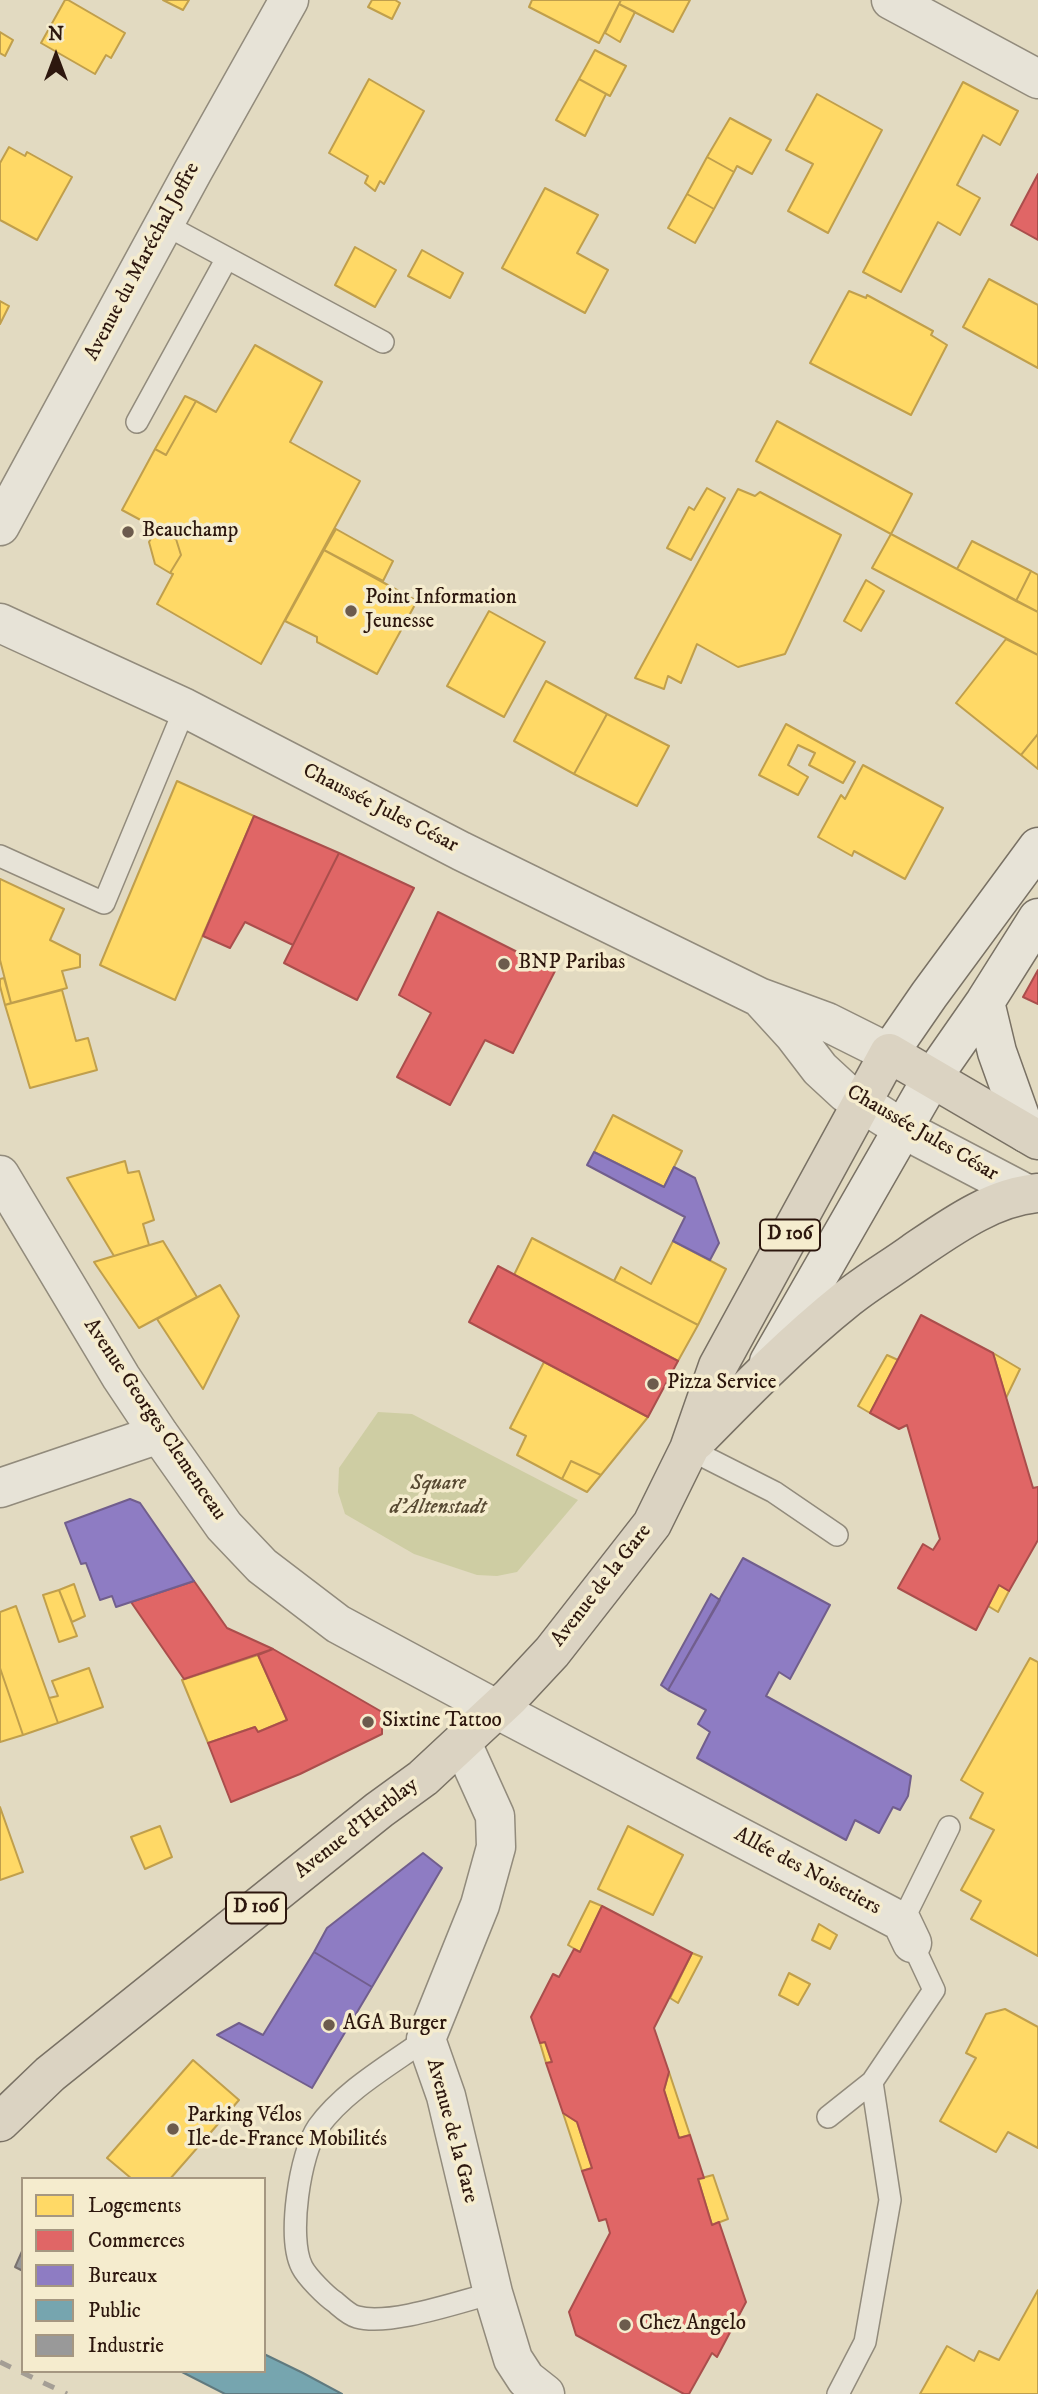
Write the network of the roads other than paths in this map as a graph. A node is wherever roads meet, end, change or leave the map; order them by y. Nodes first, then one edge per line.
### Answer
1 (289, 0) edge
2 (891, 0) edge
3 (1038, 79) edge
4 (164, 224) junction
5 (227, 258) junction
6 (383, 342) dead end
7 (137, 422) dead end
8 (0, 526) edge
9 (0, 623) edge
10 (185, 708) junction
11 (1038, 847) edge
12 (0, 856) edge
13 (1038, 918) edge
14 (759, 997) junction
15 (985, 1002) junction
16 (889, 1053) junction
17 (932, 1078) junction
18 (861, 1104) junction
19 (903, 1129) junction
20 (1032, 1136) edge
21 (1, 1178) edge
22 (1033, 1193) edge
23 (765, 1370) junction
24 (159, 1434) junction
25 (689, 1449) junction
26 (0, 1488) edge
27 (837, 1535) dead end
28 (496, 1709) junction
29 (462, 1743) junction
30 (949, 1827) dead end
31 (907, 1932) junction
32 (426, 2039) junction
33 (50, 2074) junction
34 (872, 2082) junction
35 (0, 2106) edge
36 (828, 2118) dead end
37 (0, 2122) edge
38 (493, 2293) junction
39 (545, 2394) edge
40 (838, 2394) edge

1 - 4 street, Avenue du Maréchal Joffre
2 - 3 street
4 - 5 lane
4 - 8 street, Avenue du Maréchal Joffre
5 - 6 lane
5 - 7 lane
9 - 10 street, Chaussée Jules César
10 - 12 lane
10 - 14 street, Chaussée Jules César
11 - 16 street, D 106
13 - 15 street, D 106
14 - 16 street, Chaussée Jules César
14 - 18 street, Chaussée Jules César
15 - 17 street, D 106
15 - 20 street
16 - 17 main road, Chaussée Jules César
16 - 18 main road, Avenue de la Gare / D 106
17 - 19 street, Avenue de la Gare / D 106
17 - 20 main road, Chaussée Jules César
18 - 19 street, Chaussée Jules César
18 - 25 main road, Avenue de la Gare / D 106
19 - 22 street, Chaussée Jules César
19 - 23 street, Avenue de la Gare / D 106
21 - 24 street, Avenue Georges Clemenceau
22 - 23 main road, Avenue de la Gare
23 - 25 main road, Avenue de la Gare / D 106
24 - 26 street
24 - 28 street, Avenue Georges Clemenceau
25 - 27 lane
25 - 28 main road, Avenue de la Gare / D 106
28 - 29 main road, Avenue d'Herblay / D 106
28 - 31 street, Allée des Noisetiers
29 - 32 street, Avenue de la Gare
29 - 33 main road, Avenue d'Herblay / D 106
30 - 31 lane
31 - 34 lane
32 - 38 street, Avenue de la Gare
32 - 38 lane
33 - 35 main road, Avenue d'Herblay / D 106
33 - 37 main road, Avenue d'Herblay / D 106
34 - 36 lane
34 - 40 lane
38 - 39 street, Avenue de la Gare

